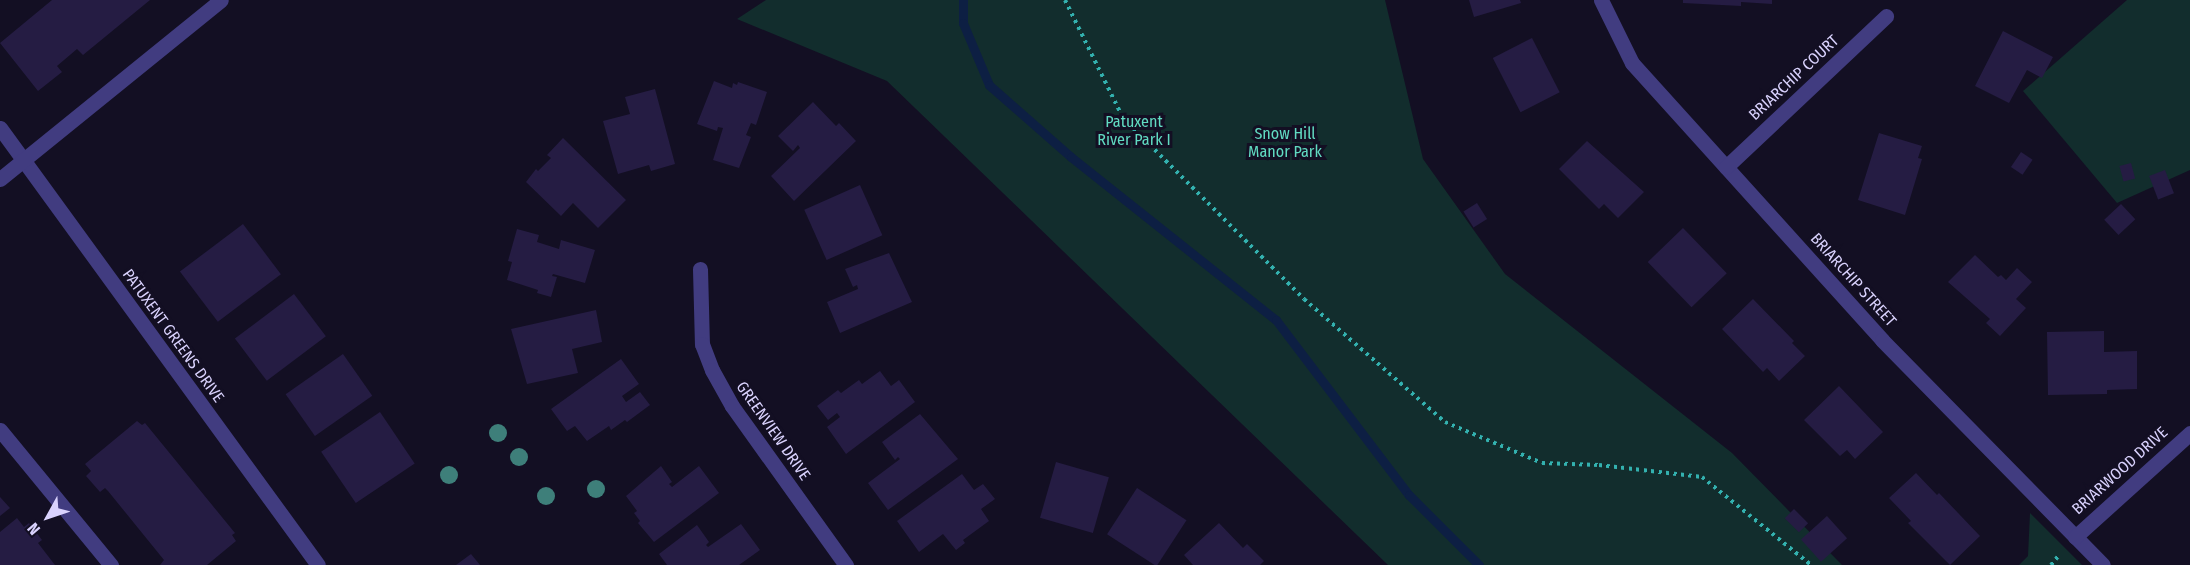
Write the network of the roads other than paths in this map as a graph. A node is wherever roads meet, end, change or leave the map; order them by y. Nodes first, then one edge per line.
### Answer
1 (221, 0) edge
2 (1601, 0) edge
3 (1886, 16) dead end
4 (0, 128) edge
5 (23, 160) junction
6 (1726, 167) junction
7 (0, 178) edge
8 (700, 269) dead end
9 (0, 430) edge
10 (2190, 432) edge
11 (2075, 537) junction
12 (111, 565) edge
13 (318, 565) edge
14 (846, 565) edge
15 (2103, 565) edge

1 - 5 street
2 - 6 street, BRIARCHIP STREET
3 - 6 street, BRIARCHIP COURT
4 - 5 street, PATUXENT GREENS DRIVE
5 - 7 street
5 - 13 street, PATUXENT GREENS DRIVE
6 - 11 street, BRIARCHIP STREET
8 - 14 street, GREENVIEW DRIVE
9 - 12 street
10 - 11 street, BRIARWOOD DRIVE
11 - 15 street, BRIARCHIP STREET

